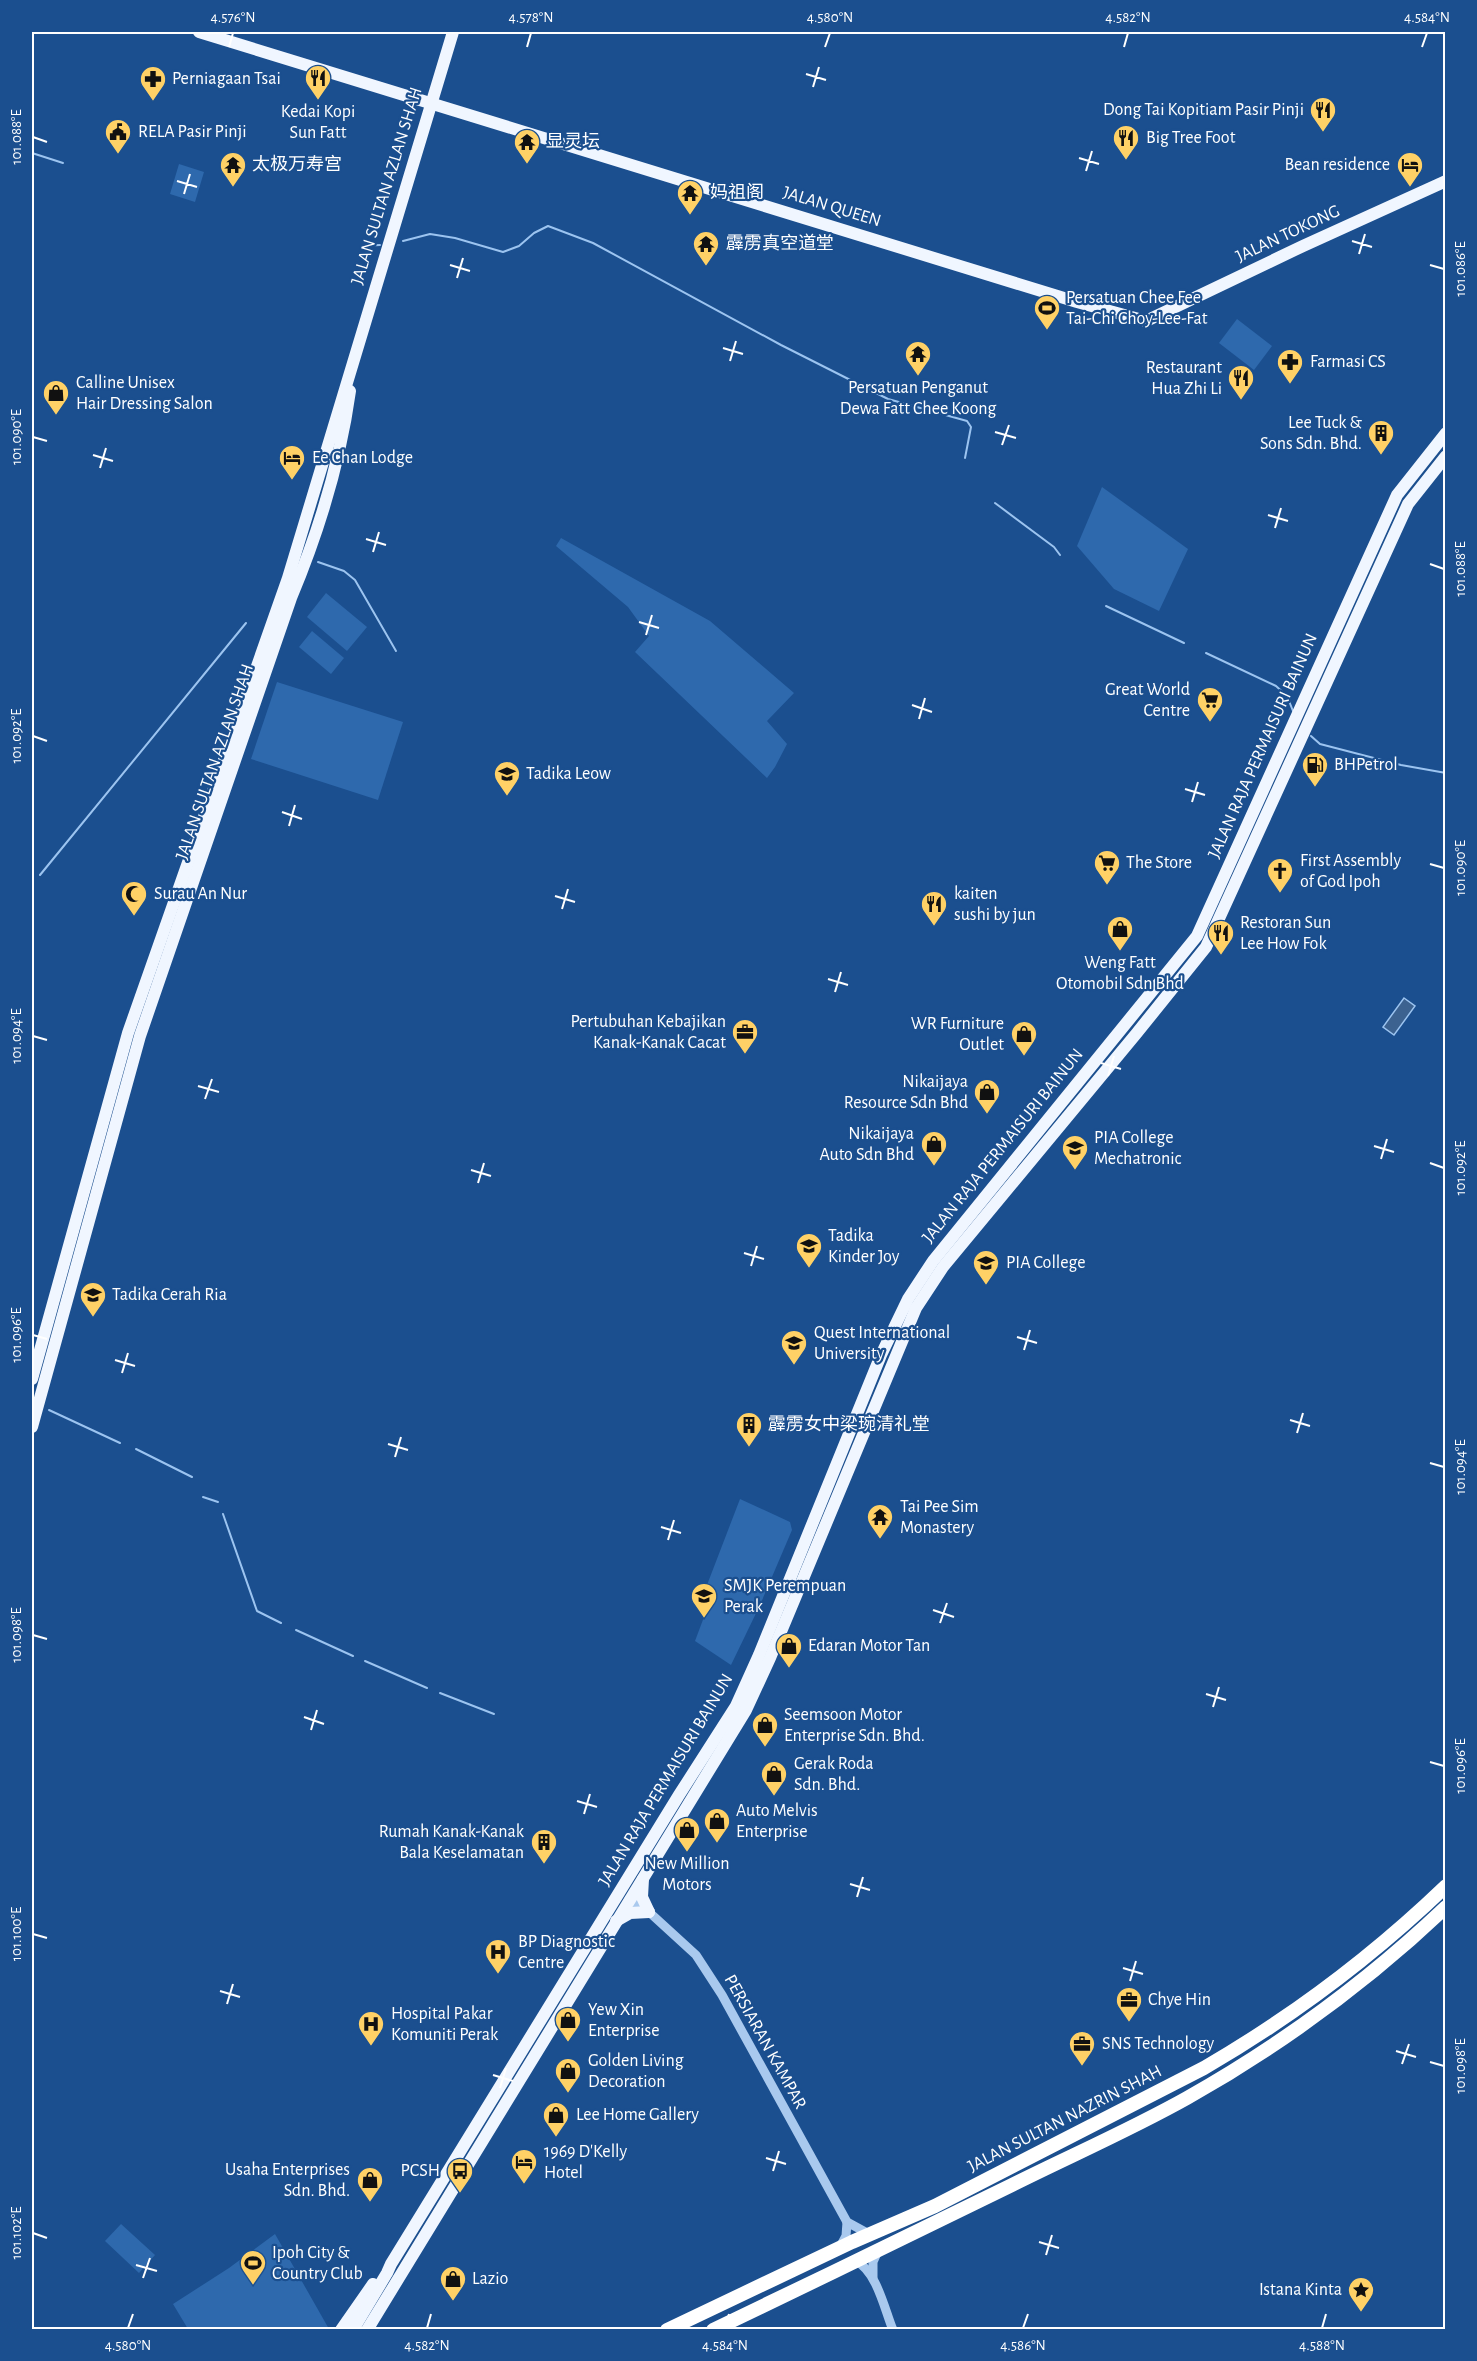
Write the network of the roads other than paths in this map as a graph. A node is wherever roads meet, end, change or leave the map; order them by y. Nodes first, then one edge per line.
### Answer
1 (199, 32) edge
2 (453, 32) edge
3 (430, 103) junction
4 (1446, 182) edge
5 (1146, 321) joint
6 (356, 351) junction
7 (1446, 433) edge
8 (331, 434) junction
9 (1446, 456) edge
10 (326, 504) junction
11 (288, 578) junction
12 (32, 1379) edge
13 (32, 1426) edge
14 (842, 1485) junction
15 (814, 1517) junction
16 (637, 1874) junction
17 (1446, 1886) edge
18 (629, 1899) junction
19 (1446, 1907) edge
20 (609, 1909) junction
21 (649, 1912) junction
22 (615, 1922) junction
23 (847, 2222) junction
24 (869, 2234) junction
25 (840, 2247) junction
26 (878, 2251) junction
27 (856, 2261) junction
28 (391, 2264) junction
29 (873, 2278) junction
30 (341, 2330) edge
31 (353, 2330) edge
32 (366, 2330) edge
33 (667, 2330) edge
34 (713, 2330) edge
35 (893, 2330) edge

1 - 3 main road, JALAN QUEEN
2 - 3 main road, JALAN SULTAN AZLAN SHAH
3 - 5 main road, JALAN QUEEN
3 - 6 main road, JALAN SULTAN AZLAN SHAH
4 - 5 main road, JALAN TOKONG
6 - 8 main road, JALAN SULTAN AZLAN SHAH
6 - 10 main road, JALAN SULTAN AZLAN SHAH
7 - 15 main road, JALAN RAJA PERMAISURI BAINUN
8 - 10 main road
8 - 11 main road, JALAN SULTAN AZLAN SHAH
9 - 14 main road, JALAN RAJA PERMAISURI BAINUN
10 - 11 main road
10 - 13 main road, JALAN SULTAN AZLAN SHAH
11 - 12 main road, JALAN SULTAN AZLAN SHAH
14 - 15 main road
14 - 16 main road, JALAN RAJA PERMAISURI BAINUN
15 - 16 main road, JALAN RAJA PERMAISURI BAINUN
16 - 18 main road, JALAN RAJA PERMAISURI BAINUN
16 - 20 main road, JALAN RAJA PERMAISURI BAINUN
16 - 21 main road
17 - 24 highway, JALAN SULTAN NAZRIN SHAH
18 - 20 main road
18 - 21 street, PERSIARAN KAMPAR
18 - 22 main road, JALAN RAJA PERMAISURI BAINUN
19 - 26 highway, JALAN SULTAN NAZRIN SHAH
20 - 28 main road, JALAN RAJA PERMAISURI BAINUN
21 - 22 main road
21 - 23 street, PERSIARAN KAMPAR
22 - 32 main road, JALAN RAJA PERMAISURI BAINUN
23 - 24 street
23 - 25 street
24 - 25 highway, JALAN SULTAN NAZRIN SHAH
25 - 33 highway, JALAN SULTAN NAZRIN SHAH
26 - 27 highway, JALAN SULTAN NAZRIN SHAH
26 - 29 street
27 - 29 street
27 - 34 highway, JALAN SULTAN NAZRIN SHAH
28 - 30 main road
28 - 31 main road, JALAN RAJA PERMAISURI BAINUN
29 - 35 street

